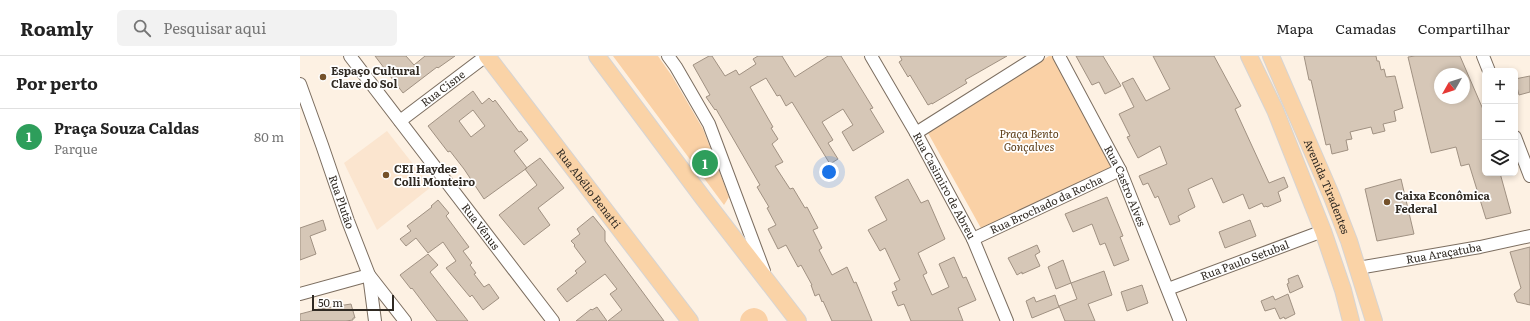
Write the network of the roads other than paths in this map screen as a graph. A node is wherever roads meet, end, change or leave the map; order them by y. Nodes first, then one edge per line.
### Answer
1 (350, 56) edge
2 (487, 56) edge
3 (597, 56) edge
4 (668, 56) edge
5 (871, 56) edge
6 (1038, 56) edge
7 (1059, 56) edge
8 (1249, 56) edge
9 (1271, 56) edge
10 (1484, 56) edge
11 (1488, 68) edge
12 (300, 84) edge
13 (400, 122) junction
14 (916, 133) junction
15 (1516, 140) edge
16 (1120, 170) junction
17 (1530, 176) edge
18 (1323, 231) junction
19 (1528, 235) edge
20 (973, 238) junction
21 (1358, 268) junction
22 (369, 275) junction
23 (768, 282) junction
24 (1168, 289) junction
25 (300, 294) edge
26 (375, 321) edge
27 (405, 321) edge
28 (553, 321) edge
29 (690, 321) edge
30 (798, 321) edge
31 (1007, 321) edge
32 (1180, 321) edge
33 (1351, 321) edge
34 (1374, 321) edge

1 - 13 street, Rua Vênus
2 - 13 street, Rua Cisne
2 - 29 main road, Rua Abélio Benatti
3 - 23 main road
4 - 23 street
5 - 14 street, Rua Casimiro de Abreu
6 - 14 street
7 - 16 street, Rua Castro Alves
8 - 18 main road, Avenida Tiradentes
9 - 21 main road, Avenida Tiradentes
10 - 11 street
12 - 22 street, Rua Plutão
13 - 28 street, Rua Vênus
14 - 20 street, Rua Casimiro de Abreu
15 - 17 street
16 - 20 street, Rua Brochado da Rocha
16 - 24 street, Rua Castro Alves
18 - 21 main road
18 - 24 street, Rua Paulo Setubal
18 - 33 main road, Avenida Tiradentes
19 - 21 street, Rua Araçatuba
20 - 31 street, Rua Casimiro de Abreu
21 - 34 main road, Avenida Tiradentes
22 - 25 street
22 - 26 street, Rua Plutão
22 - 27 street
23 - 30 main road
24 - 32 street, Rua Castro Alves

